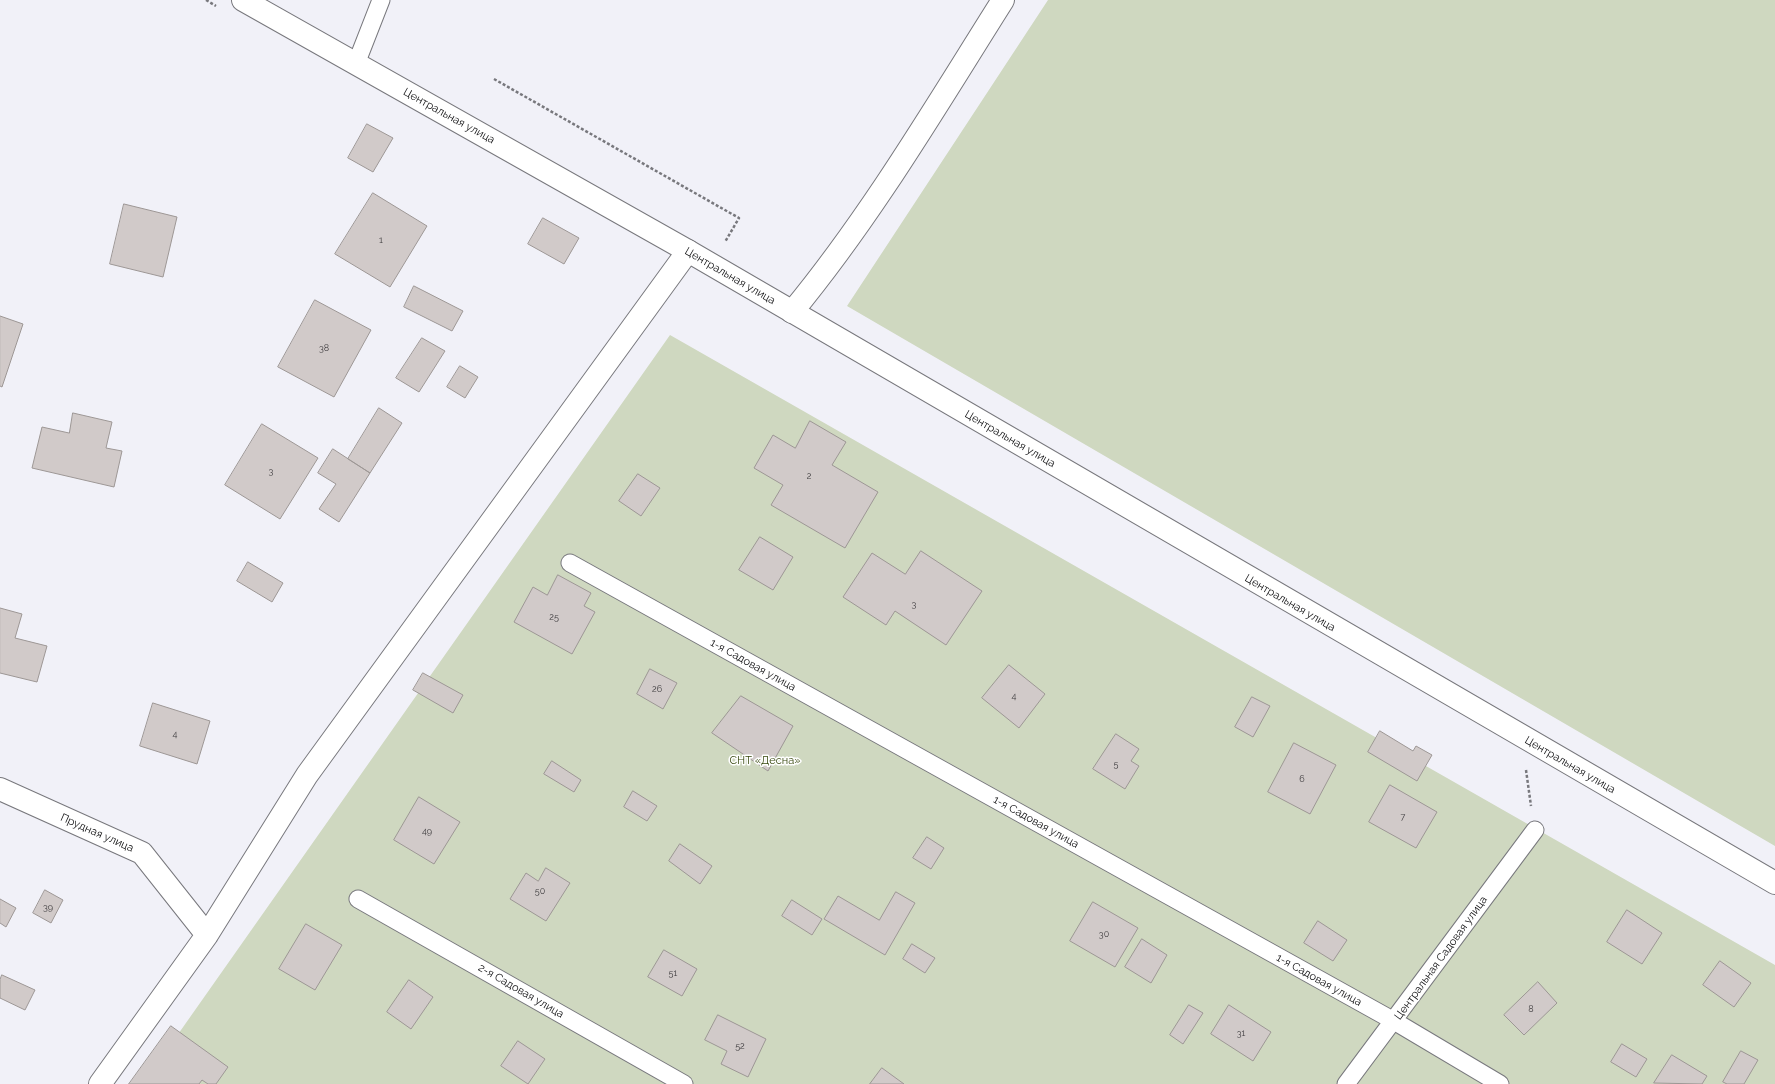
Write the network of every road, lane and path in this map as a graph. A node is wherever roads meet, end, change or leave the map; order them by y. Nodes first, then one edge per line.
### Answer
1 (243, 0) edge
2 (381, 0) edge
3 (1003, 0) edge
4 (356, 64) junction
5 (494, 79) dead end
6 (739, 218) dead end
7 (688, 251) junction
8 (792, 312) junction
9 (570, 563) dead end
10 (1522, 737) junction
11 (0, 789) edge
12 (1535, 830) joint
13 (1775, 883) edge
14 (358, 899) dead end
15 (207, 935) junction
16 (1394, 1021) junction
17 (100, 1084) edge
18 (684, 1084) edge
19 (1346, 1084) edge
20 (1500, 1084) edge

1 - 4 street, Центральная улица
2 - 4 lane
3 - 8 street
4 - 7 street, Центральная улица
5 - 6 path
7 - 8 street, Центральная улица
7 - 15 street
8 - 10 street, Центральная улица
9 - 16 lane, 1-я Садовая улица
10 - 12 path
10 - 13 street, Центральная улица
11 - 15 street, Прудная улица
12 - 16 lane, Центральная Садовая улица
14 - 18 lane, 2-я Садовая улица
15 - 17 street
16 - 19 lane, Центральная Садовая улица
16 - 20 lane, 1-я Садовая улица

